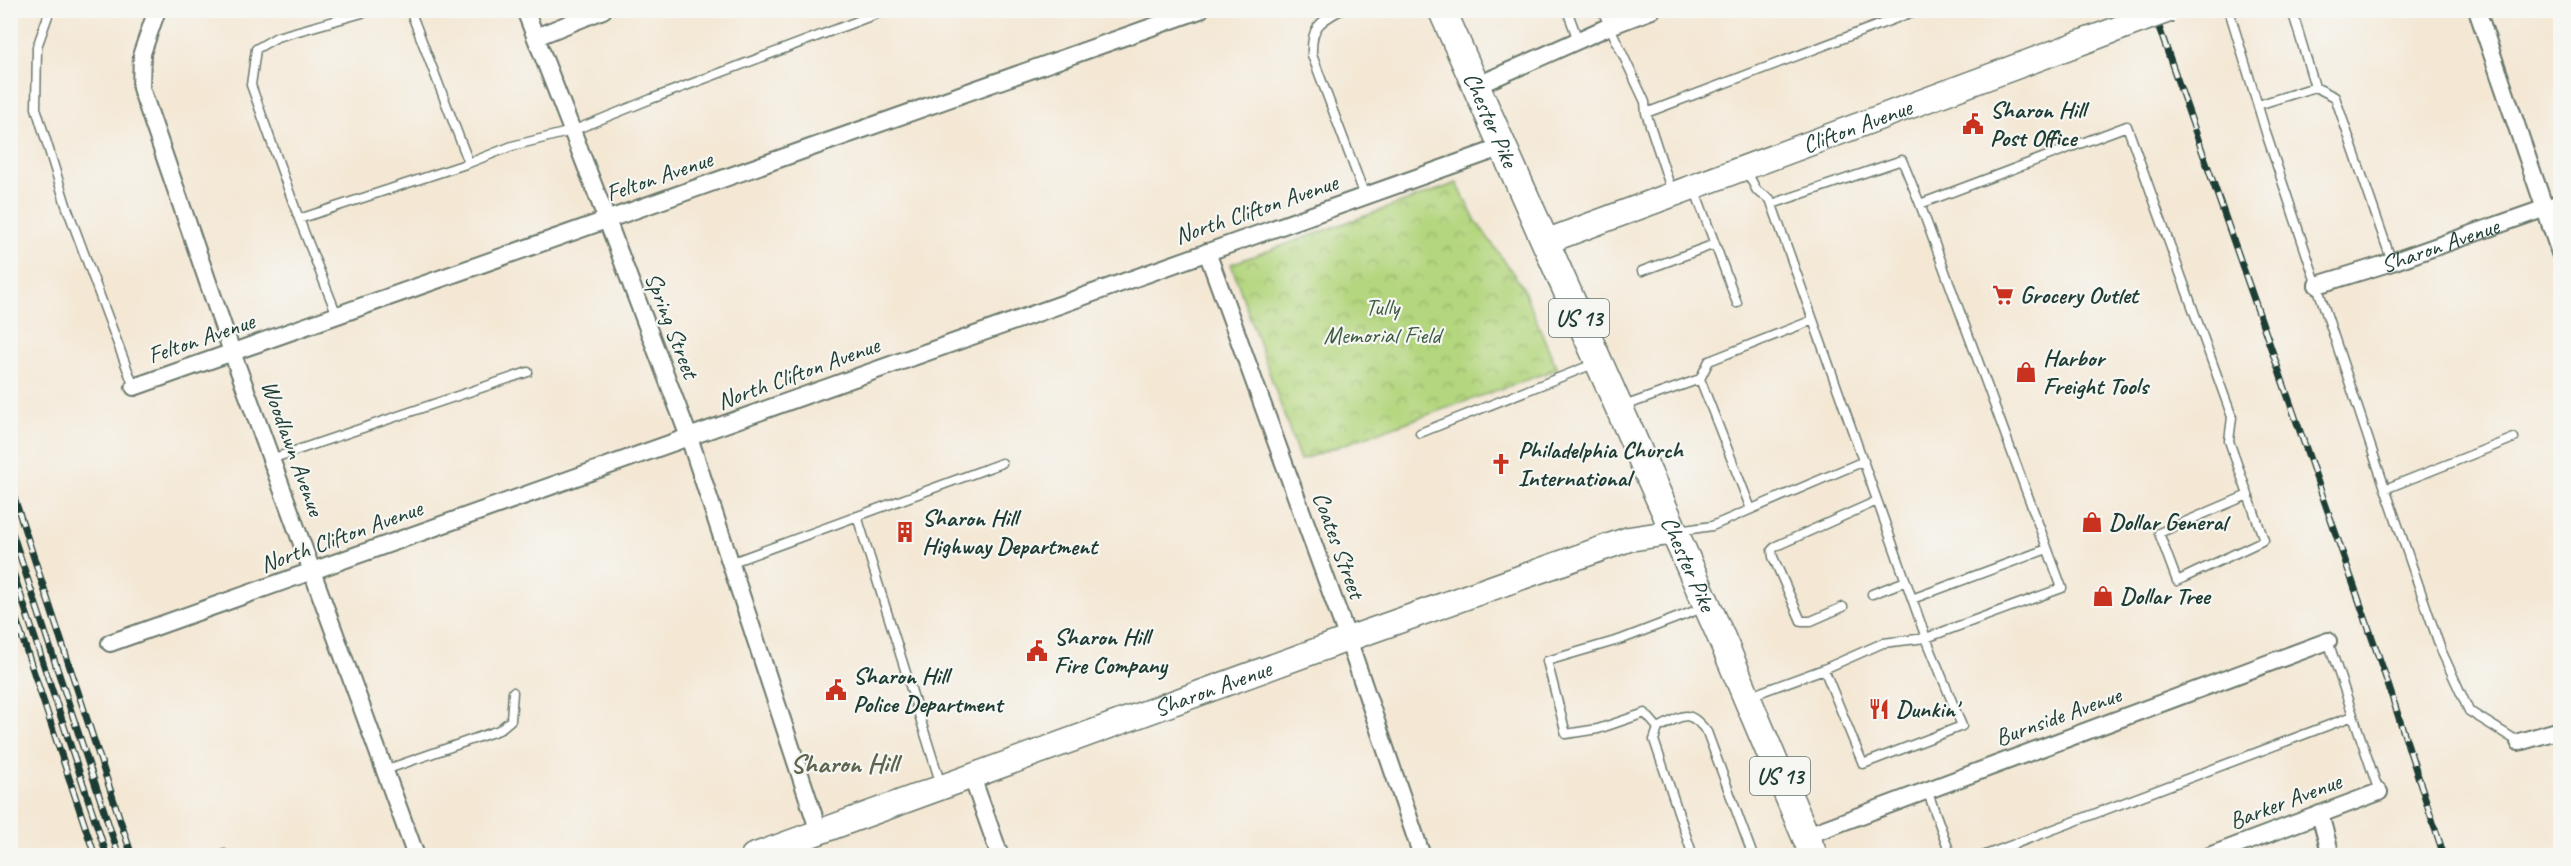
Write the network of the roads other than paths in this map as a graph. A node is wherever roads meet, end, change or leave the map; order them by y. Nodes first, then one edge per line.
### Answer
1 (50, 10) edge
2 (157, 10) edge
3 (373, 10) edge
4 (410, 10) edge
5 (525, 10) edge
6 (603, 10) edge
7 (887, 10) edge
8 (1200, 10) edge
9 (1341, 10) edge
10 (1442, 10) edge
11 (1567, 10) edge
12 (1602, 10) edge
13 (1652, 10) edge
14 (1918, 10) edge
15 (2169, 10) edge
16 (2229, 10) edge
17 (2477, 10) edge
18 (2294, 17) dead end
19 (1610, 26) junction
20 (536, 37) junction
21 (1578, 40) junction
22 (1476, 86) junction
23 (2315, 87) junction
24 (2258, 105) junction
25 (1646, 113) junction
26 (572, 131) junction
27 (1503, 147) junction
28 (469, 163) junction
29 (1745, 168) junction
30 (1683, 191) junction
31 (1365, 196) junction
32 (1772, 204) junction
33 (1920, 204) junction
34 (2553, 206) edge
35 (299, 219) junction
36 (607, 220) junction
37 (1545, 242) junction
38 (1715, 244) junction
39 (1207, 252) junction
40 (2560, 253) edge
41 (2392, 262) junction
42 (1642, 271) dead end
43 (2317, 285) junction
44 (1737, 303) dead end
45 (338, 315) junction
46 (1813, 320) junction
47 (232, 352) junction
48 (1599, 362) junction
49 (528, 372) dead end
50 (1700, 379) junction
51 (134, 387) joint
52 (1619, 408) junction
53 (1420, 433) dead end
54 (689, 437) junction
55 (2514, 438) dead end
56 (271, 459) junction
57 (1863, 461) junction
58 (1002, 463) dead end
59 (2385, 489) junction
60 (2248, 495) junction
61 (1878, 501) junction
62 (1751, 509) junction
63 (857, 516) junction
64 (1675, 532) junction
65 (2047, 549) junction
66 (730, 564) junction
67 (312, 571) junction
68 (1906, 581) junction
69 (1872, 594) dead end
70 (1912, 599) junction
71 (1708, 606) junction
72 (1844, 606) dead end
73 (1926, 638) junction
74 (1348, 639) junction
75 (2328, 641) joint
76 (110, 644) dead end
77 (1824, 669) junction
78 (513, 692) dead end
79 (1747, 697) junction
80 (2353, 716) junction
81 (1658, 728) junction
82 (2560, 730) edge
83 (2519, 742) joint
84 (385, 770) junction
85 (972, 777) junction
86 (942, 787) junction
87 (1927, 790) junction
88 (2379, 792) joint
89 (2320, 813) junction
90 (819, 832) junction
91 (1809, 850) edge
92 (416, 855) edge
93 (753, 855) edge
94 (1000, 855) edge
95 (1422, 855) edge
96 (1693, 855) edge
97 (1753, 855) edge
98 (1951, 855) edge
99 (1983, 855) edge
100 (2208, 855) edge
101 (2331, 855) edge

1 - 51 lane
2 - 47 street, Woodlawn Avenue
3 - 35 lane
4 - 28 lane
5 - 20 street, Spring Street
6 - 20 street
7 - 26 lane
8 - 36 street, Felton Avenue
9 - 31 lane
10 - 22 main road, Chester Pike / US 13
11 - 21 lane
12 - 19 lane
13 - 19 street
14 - 25 lane
15 - 29 street, Clifton Avenue, bridge
16 - 24 lane
17 - 34 street
18 - 23 lane
19 - 21 street
19 - 25 lane
20 - 26 street, Spring Street
21 - 22 street
22 - 27 main road, Chester Pike / US 13
23 - 24 lane
23 - 41 lane
24 - 43 lane
25 - 30 lane
26 - 28 lane
26 - 36 street, Spring Street
27 - 31 street, North Clifton Avenue
27 - 37 main road, Chester Pike / US 13
28 - 35 lane
29 - 30 street, Clifton Avenue
29 - 32 lane
30 - 37 street, Clifton Avenue
30 - 38 lane
31 - 39 street, North Clifton Avenue
32 - 33 lane
32 - 46 lane
33 - 60 lane
33 - 65 lane
34 - 40 street
34 - 41 street, Sharon Avenue
35 - 45 lane
36 - 45 street, Felton Avenue
36 - 54 street, Spring Street
37 - 48 main road, Chester Pike / US 13
38 - 42 lane
38 - 44 lane
39 - 54 street, North Clifton Avenue
39 - 74 street, Coates Street
41 - 43 street, Sharon Avenue
43 - 59 lane
45 - 47 street, Felton Avenue
46 - 50 lane
46 - 57 lane
47 - 51 street, Felton Avenue
47 - 56 street, Woodlawn Avenue
48 - 52 main road, Chester Pike / US 13
48 - 53 lane
49 - 56 lane
50 - 52 lane
50 - 62 lane
52 - 64 main road, Chester Pike / US 13
54 - 66 street, Spring Street
54 - 67 street, North Clifton Avenue
55 - 59 lane
56 - 67 street, Woodlawn Avenue
57 - 61 lane
57 - 62 lane
58 - 63 lane
59 - 83 lane
60 - 60 lane
61 - 68 lane
61 - 72 lane
62 - 64 lane
63 - 66 lane
63 - 86 lane
64 - 71 main road, Chester Pike / US 13
64 - 74 street, Sharon Avenue
65 - 70 lane
65 - 73 lane
66 - 90 street, Spring Street
67 - 76 street, North Clifton Avenue
67 - 84 street, Woodlawn Avenue
68 - 69 lane
68 - 70 lane
70 - 73 lane
71 - 79 main road, Chester Pike / US 13
71 - 81 lane
73 - 77 lane
73 - 77 lane
74 - 85 street, Sharon Avenue
74 - 95 street, Coates Street
75 - 80 lane
75 - 87 street, Burnside Avenue
77 - 79 lane
78 - 84 lane
79 - 91 main road, Chester Pike / US 13
80 - 88 lane
80 - 99 lane
81 - 96 lane
81 - 97 lane
82 - 83 street
84 - 92 street, Woodlawn Avenue
85 - 86 street, Sharon Avenue
85 - 94 street
86 - 90 street, Sharon Avenue
87 - 91 street, Burnside Avenue
87 - 98 lane
88 - 89 street, Barker Avenue
89 - 100 street, Barker Avenue
89 - 101 street
90 - 93 street, Sharon Avenue

